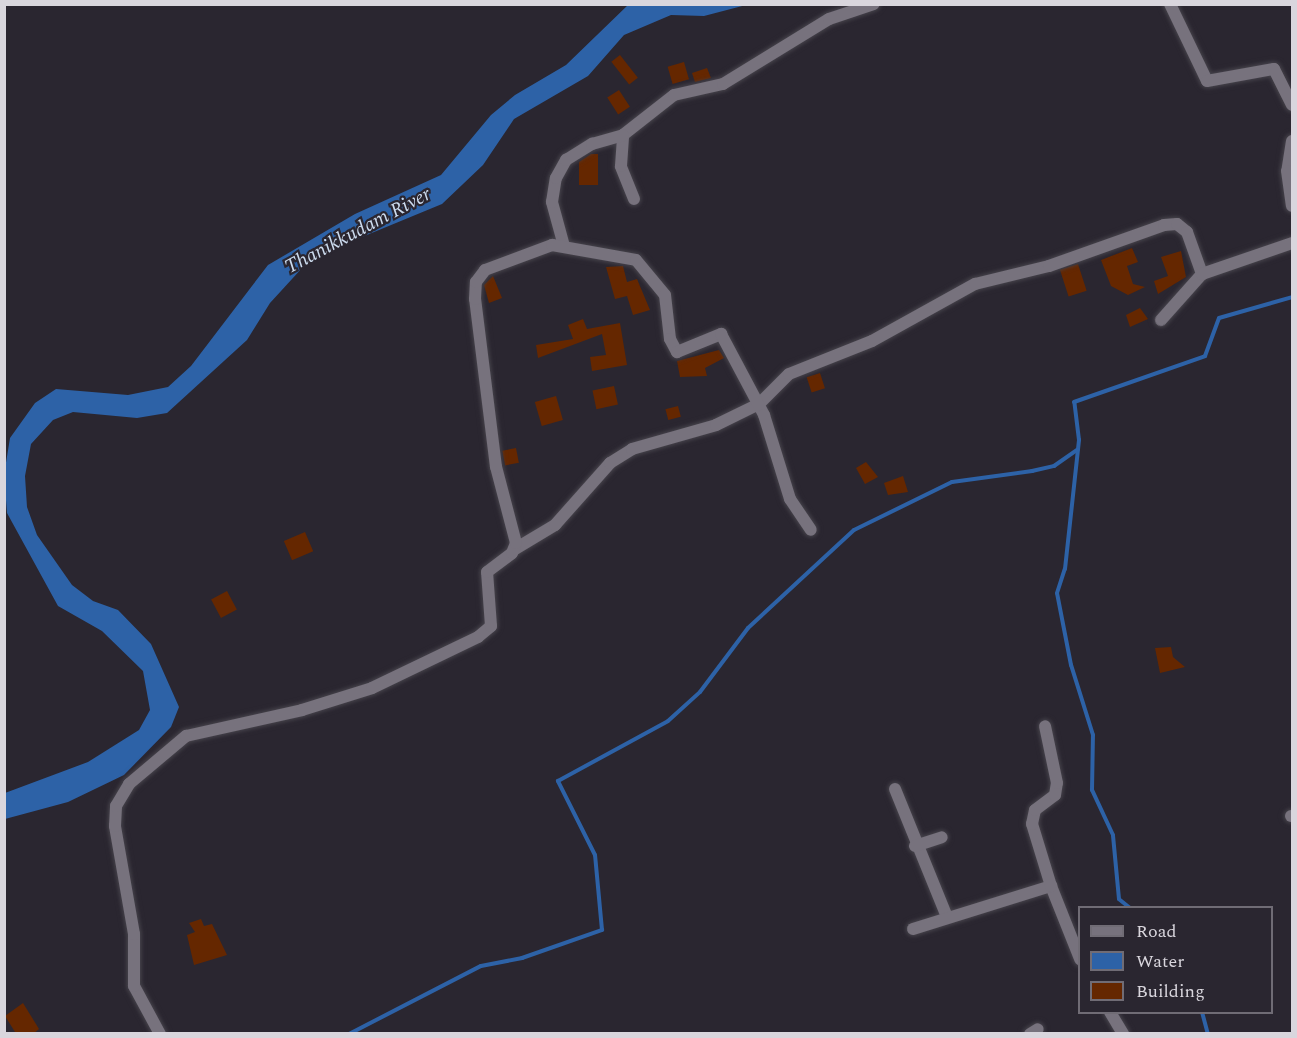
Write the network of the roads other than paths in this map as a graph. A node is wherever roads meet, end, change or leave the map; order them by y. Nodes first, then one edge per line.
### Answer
1 (874, 4) edge
2 (1170, 4) edge
3 (1293, 105) edge
4 (623, 135) junction
5 (1293, 141) edge
6 (634, 199) dead end
7 (1293, 206) edge
8 (1293, 243) edge
9 (564, 246) junction
10 (1202, 274) junction
11 (1161, 320) dead end
12 (759, 404) junction
13 (811, 530) dead end
14 (515, 549) junction
15 (1045, 726) dead end
16 (895, 789) dead end
17 (942, 837) dead end
18 (915, 846) junction
19 (1051, 886) junction
20 (948, 917) junction
21 (913, 929) dead end
22 (1078, 955) edge
23 (1111, 1014) edge
24 (160, 1034) edge
25 (1123, 1034) edge

1 - 4 street
2 - 3 street
4 - 6 street
4 - 9 street
5 - 7 street
8 - 10 street
9 - 12 street
9 - 14 street
10 - 11 street
10 - 12 street
12 - 13 street
12 - 14 street
14 - 24 street
15 - 19 street
16 - 18 street
17 - 18 street
18 - 20 street
19 - 20 street
19 - 22 street
20 - 21 street
23 - 25 street

